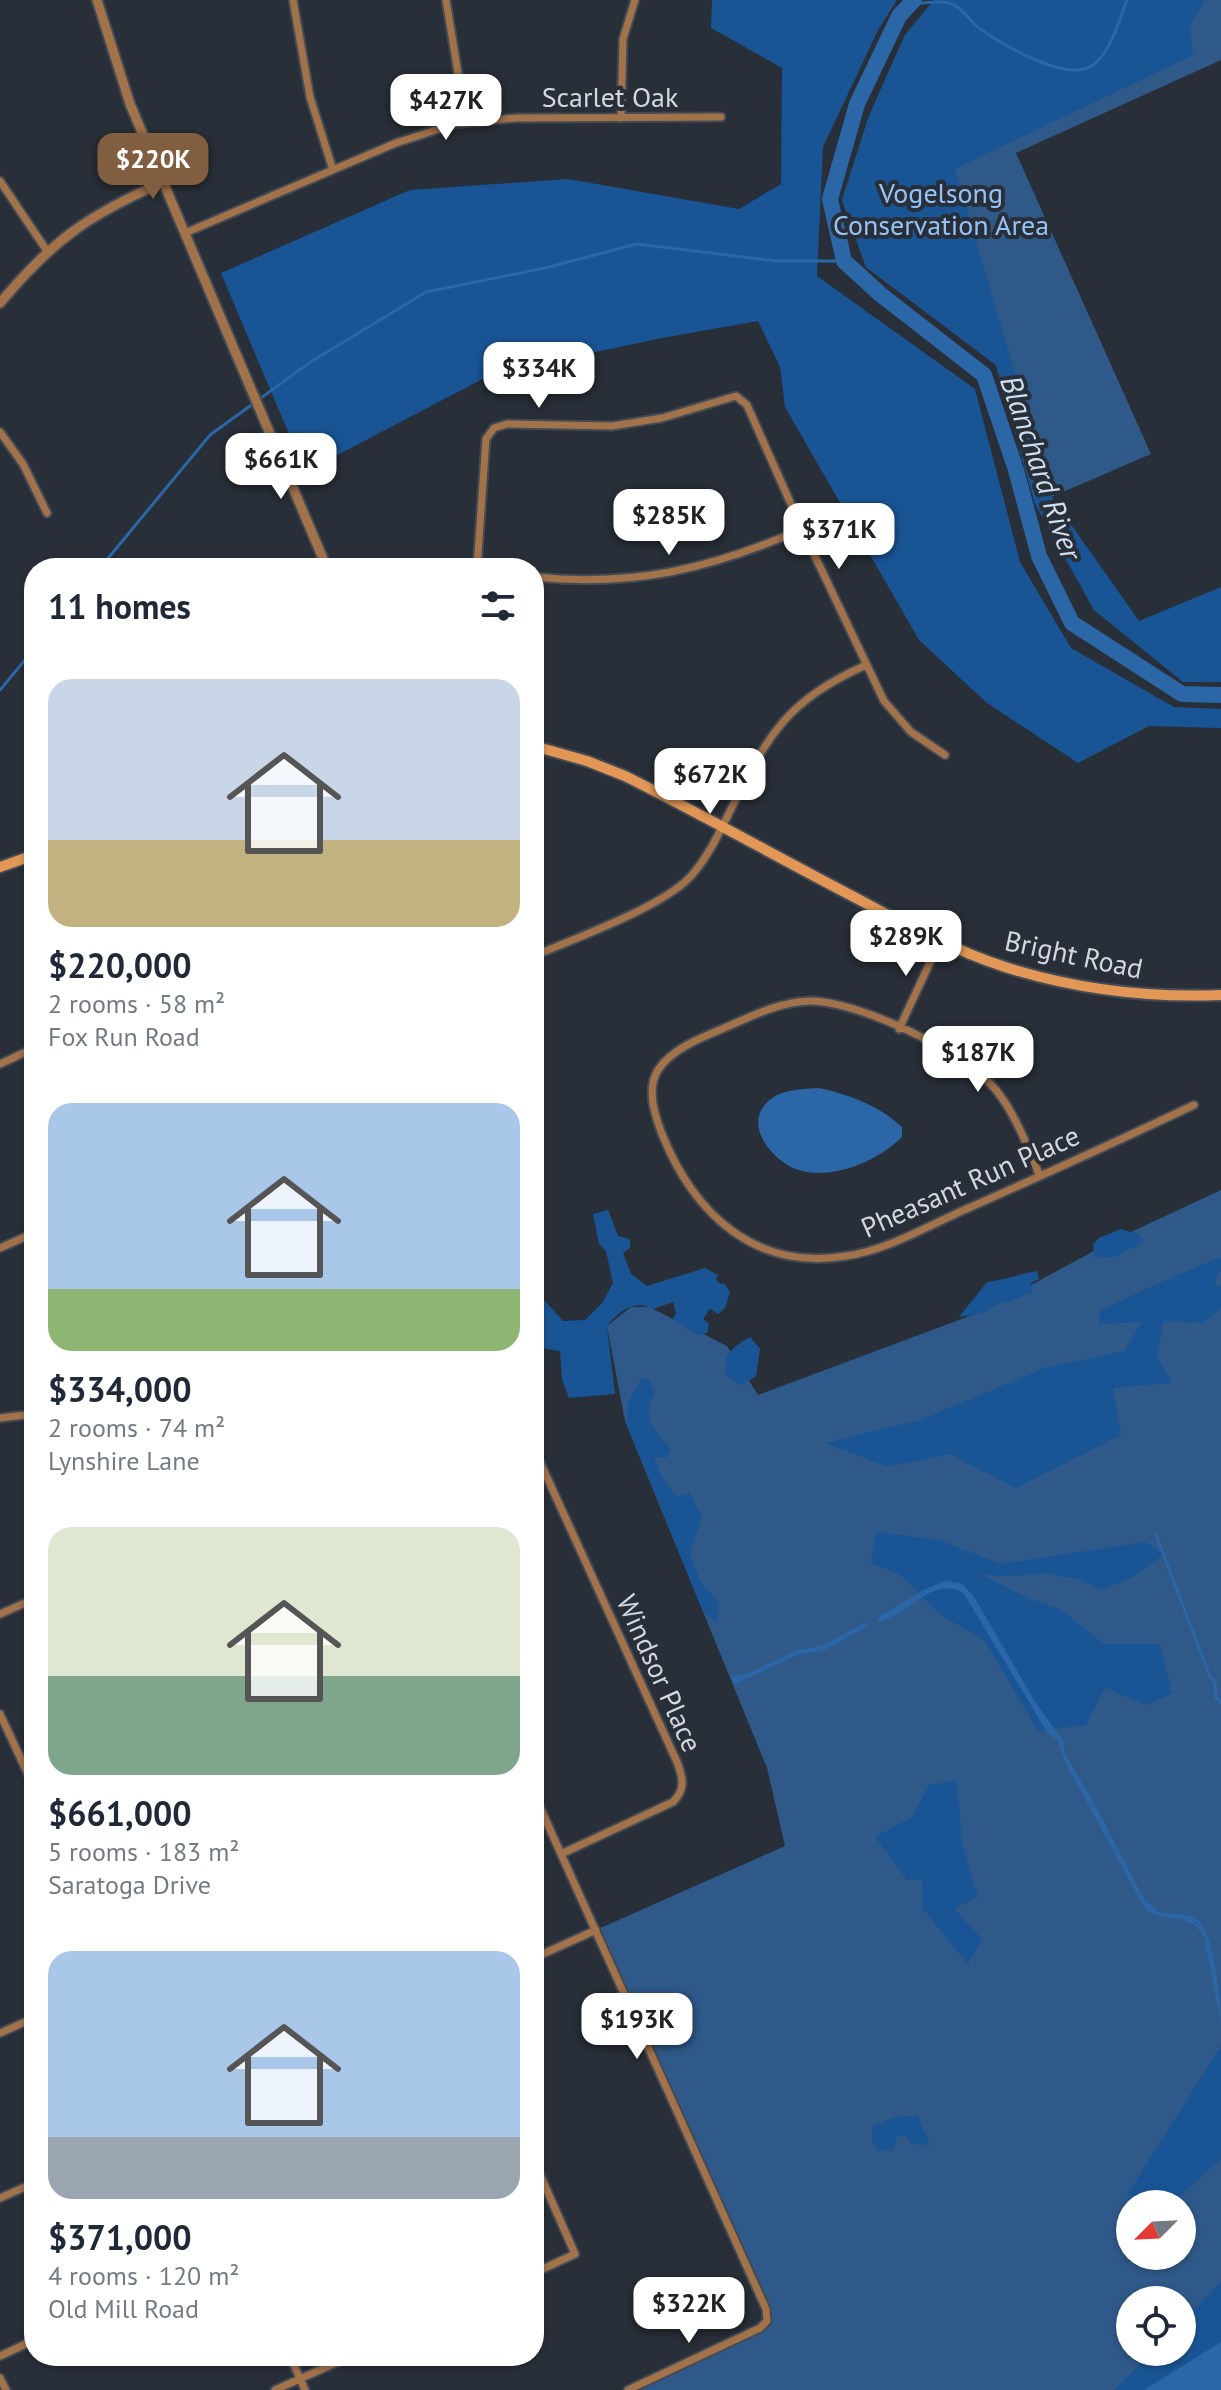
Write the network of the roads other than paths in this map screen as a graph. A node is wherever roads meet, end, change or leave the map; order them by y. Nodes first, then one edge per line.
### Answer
1 (97, 0) edge
2 (293, 0) edge
3 (446, 0) edge
4 (635, 0) edge
5 (721, 117) dead end
6 (621, 118) junction
7 (466, 122) junction
8 (333, 170) junction
9 (0, 181) edge
10 (163, 182) junction
11 (185, 233) junction
12 (47, 251) junction
13 (0, 303) edge
14 (0, 432) edge
15 (47, 513) dead end
16 (802, 529) junction
17 (323, 558) edge
18 (478, 558) edge
19 (544, 578) edge
20 (866, 665) junction
21 (544, 749) edge
22 (945, 755) dead end
23 (722, 826) junction
24 (24, 859) edge
25 (0, 867) edge
26 (940, 941) junction
27 (544, 951) edge
28 (1221, 995) edge
29 (899, 1029) junction
30 (24, 1053) edge
31 (0, 1064) edge
32 (1194, 1105) dead end
33 (1040, 1176) junction
34 (24, 1237) edge
35 (0, 1248) edge
36 (24, 1415) edge
37 (0, 1418) edge
38 (544, 1471) edge
39 (24, 1603) edge
40 (0, 1614) edge
41 (0, 1714) edge
42 (24, 1766) edge
43 (544, 1816) edge
44 (561, 1854) junction
45 (596, 1930) junction
46 (544, 1953) edge
47 (24, 2022) edge
48 (0, 2033) edge
49 (544, 2184) edge
50 (24, 2187) edge
51 (0, 2198) edge
52 (544, 2268) edge
53 (24, 2345) edge
54 (0, 2356) edge
55 (294, 2366) edge
56 (329, 2366) edge
57 (0, 2378) edge
58 (300, 2379) junction
59 (6, 2390) edge
60 (275, 2390) edge
61 (305, 2390) edge
62 (628, 2390) edge

1 - 10 street
2 - 8 street
3 - 7 street
4 - 6 street
5 - 6 street, Scarlet Oak
6 - 7 street, Scarlet Oak
7 - 8 street, Scarlet Oak
8 - 11 street, Scarlet Oak
9 - 12 street
10 - 11 street
10 - 12 street
11 - 17 street
12 - 13 street
14 - 15 street
16 - 18 street
16 - 19 street
16 - 20 street
20 - 22 street
20 - 23 street
21 - 23 main road, Bright Road
23 - 26 main road, Bright Road
23 - 27 street
24 - 25 main road
26 - 28 main road, Bright Road
26 - 29 street
29 - 33 street, Pheasant Run Place
29 - 33 street, Pheasant Run Place
30 - 31 street
32 - 33 street, Pheasant Run Place
34 - 35 street
36 - 37 street
38 - 44 street, Windsor Place
39 - 40 street
41 - 42 street
43 - 44 street
44 - 45 street
45 - 46 street
45 - 62 street
47 - 48 street
49 - 52 street
50 - 51 street
53 - 54 street
55 - 58 street
56 - 58 street
57 - 59 street
58 - 60 street
58 - 61 street

